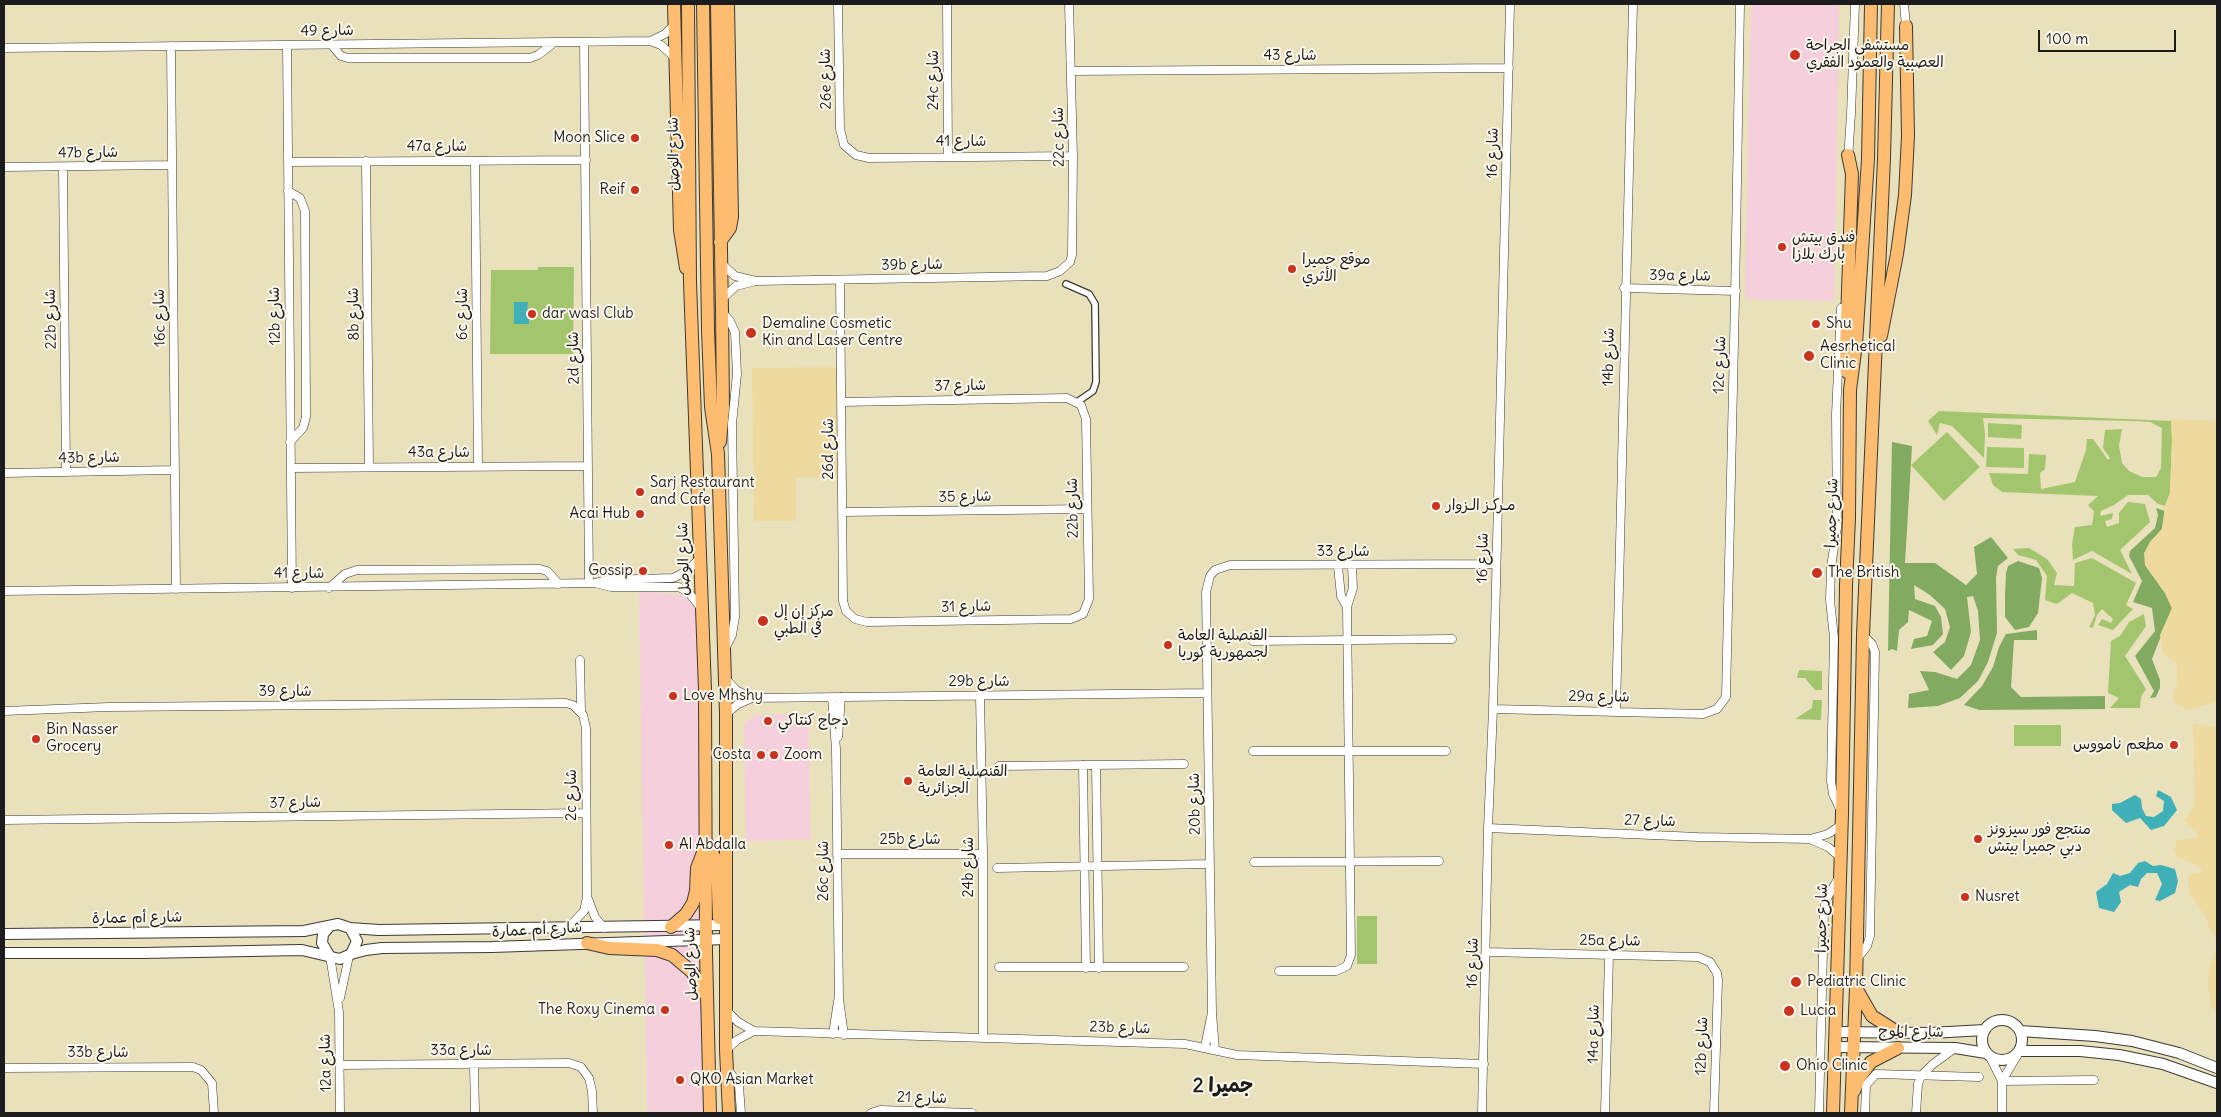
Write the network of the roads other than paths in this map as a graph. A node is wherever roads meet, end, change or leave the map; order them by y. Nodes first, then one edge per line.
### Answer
1 (674, 4) edge
2 (688, 4) edge
3 (703, 4) edge
4 (717, 4) edge
5 (728, 4) edge
6 (838, 4) edge
7 (947, 4) edge
8 (1069, 4) edge
9 (1510, 4) edge
10 (1633, 4) edge
11 (1740, 4) edge
12 (1855, 4) edge
13 (1871, 4) edge
14 (1888, 4) edge
15 (1904, 4) edge
16 (674, 25) junction
17 (1906, 26) joint
18 (650, 41) junction
19 (555, 42) junction
20 (584, 42) junction
21 (331, 44) junction
22 (287, 45) junction
23 (171, 46) junction
24 (4, 48) edge
25 (674, 58) junction
26 (1509, 68) junction
27 (1071, 71) junction
28 (850, 151) joint
29 (1848, 154) junction
30 (948, 156) junction
31 (1073, 156) junction
32 (586, 160) junction
33 (366, 161) junction
34 (475, 161) junction
35 (288, 162) junction
36 (172, 165) junction
37 (4, 167) edge
38 (63, 167) junction
39 (288, 190) junction
40 (720, 242) junction
41 (721, 263) junction
42 (1066, 267) joint
43 (840, 280) junction
44 (756, 281) junction
45 (690, 282) junction
46 (1066, 284) dead end
47 (1624, 288) junction
48 (1736, 291) junction
49 (722, 305) junction
50 (1874, 362) junction
51 (1850, 390) junction
52 (842, 402) junction
53 (1078, 402) junction
54 (290, 442) junction
55 (718, 454) junction
56 (478, 466) junction
57 (588, 466) junction
58 (369, 467) junction
59 (290, 468) junction
60 (175, 470) junction
61 (66, 472) junction
62 (4, 473) edge
63 (1087, 509) junction
64 (843, 512) junction
65 (700, 558) junction
66 (1496, 564) junction
67 (1338, 566) junction
68 (1352, 566) junction
69 (592, 583) junction
70 (558, 584) junction
71 (292, 588) junction
72 (329, 588) junction
73 (176, 589) junction
74 (4, 591) edge
75 (1206, 592) joint
76 (1346, 607) junction
77 (702, 610) junction
78 (1083, 614) joint
79 (850, 616) joint
80 (1452, 639) dead end
81 (1348, 640) junction
82 (1253, 641) dead end
83 (724, 650) junction
84 (580, 660) dead end
85 (724, 677) junction
86 (1207, 693) junction
87 (980, 696) junction
88 (832, 697) junction
89 (841, 697) junction
90 (752, 698) junction
91 (1493, 709) junction
92 (4, 711) edge
93 (1616, 711) junction
94 (581, 712) junction
95 (726, 714) junction
96 (1704, 714) joint
97 (836, 743) junction
98 (1253, 751) dead end
99 (1349, 751) junction
100 (1446, 751) dead end
101 (1184, 764) dead end
102 (1083, 765) junction
103 (1096, 765) junction
104 (999, 766) dead end
105 (586, 814) junction
106 (1842, 819) junction
107 (4, 820) edge
108 (1488, 828) junction
109 (1810, 839) junction
110 (707, 843) junction
111 (837, 854) junction
112 (983, 854) junction
113 (1840, 857) junction
114 (1439, 861) dead end
115 (1254, 862) dead end
116 (1349, 862) junction
117 (1210, 864) junction
118 (1086, 866) junction
119 (1099, 866) junction
120 (997, 868) dead end
121 (1839, 878) junction
122 (587, 897) junction
123 (726, 920) junction
124 (706, 926) junction
125 (329, 927) junction
126 (671, 927) junction
127 (350, 928) junction
128 (568, 928) junction
129 (604, 928) junction
130 (6, 933) edge
131 (706, 939) junction
132 (726, 939) junction
133 (586, 943) junction
134 (4, 952) edge
135 (1487, 952) junction
136 (1609, 954) junction
137 (350, 955) junction
138 (329, 956) junction
139 (1184, 967) dead end
140 (999, 968) dead end
141 (1086, 968) junction
142 (1099, 968) junction
143 (1279, 971) dead end
144 (1718, 980) joint
145 (1856, 988) junction
146 (839, 999) junction
147 (709, 1002) junction
148 (726, 1010) junction
149 (339, 1012) junction
150 (1212, 1015) junction
151 (1984, 1030) junction
152 (754, 1031) junction
153 (2020, 1031) junction
154 (1835, 1032) junction
155 (1853, 1032) junction
156 (1897, 1032) junction
157 (833, 1034) junction
158 (844, 1034) junction
159 (983, 1038) junction
160 (1205, 1047) junction
161 (1835, 1047) junction
162 (1852, 1047) junction
163 (1898, 1048) junction
164 (1955, 1048) junction
165 (726, 1050) junction
166 (1215, 1050) junction
167 (2019, 1052) junction
168 (1988, 1055) junction
169 (474, 1064) junction
170 (1484, 1064) junction
171 (340, 1066) junction
172 (4, 1068) edge
173 (727, 1068) junction
174 (2217, 1068) edge
175 (1921, 1076) junction
176 (1979, 1077) dead end
177 (2094, 1080) dead end
178 (2002, 1081) junction
179 (2217, 1083) edge
180 (1851, 1098) junction
181 (214, 1113) edge
182 (340, 1113) edge
183 (475, 1113) edge
184 (592, 1113) edge
185 (710, 1113) edge
186 (728, 1113) edge
187 (741, 1113) edge
188 (871, 1113) edge
189 (972, 1113) edge
190 (1482, 1113) edge
191 (1605, 1113) edge
192 (1714, 1113) edge
193 (1819, 1113) edge
194 (1833, 1113) edge
195 (1851, 1113) edge
196 (1864, 1113) edge
197 (1916, 1113) edge
198 (2002, 1113) edge

1 - 16 main road
2 - 45 main road, شارع الوصل
3 - 55 main road, شارع الوصل
4 - 40 main road, شارع الوصل
5 - 40 main road
6 - 28 street, 26e شارع
7 - 30 street, 24c شارع
8 - 27 street, 22c شارع
9 - 26 street, شارع 16
10 - 47 street, 14b شارع
11 - 48 street, 12c شارع
12 - 29 street
13 - 51 main road, شارع جميرا
14 - 50 main road
15 - 17 street
16 - 18 street
16 - 25 main road
17 - 50 main road
18 - 20 street, شارع 49
18 - 25 street
19 - 20 street, شارع 49
19 - 21 street, شارع 49
19 - 21 street
20 - 32 street, 2d شارع
21 - 22 street, شارع 49
22 - 23 street, شارع 49
22 - 35 street, 12b شارع
23 - 24 street, شارع 49
23 - 36 street, 16c شارع
25 - 45 main road
26 - 27 street, شارع 43
26 - 66 street, شارع 16
27 - 31 street, 22c شارع
28 - 30 street, شارع 41
29 - 51 main road
29 - 106 street
30 - 31 street, شارع 41
31 - 42 street, 22c شارع
32 - 34 street, 47a شارع
32 - 57 street, 2d شارع
33 - 34 street, 47a شارع
33 - 35 street, 47a شارع
33 - 58 street, 8b شارع
34 - 56 street, 6c شارع
35 - 39 street, 12b شارع
36 - 38 street, 47b شارع
36 - 60 street, 16c شارع
37 - 38 street, 47b شارع
38 - 61 street, 22b شارع
39 - 54 street, 12b شارع
39 - 54 street
40 - 41 main road, شارع الوصل
41 - 44 street, 39b شارع
41 - 49 main road, شارع الوصل
42 - 43 street, 39b شارع
43 - 44 street, 39b شارع
43 - 52 street, 26d شارع
44 - 49 street, 39b شارع
45 - 65 main road, شارع الوصل
46 - 53 street
47 - 48 street, 39a شارع
47 - 93 street, 14b شارع
48 - 96 street, 12c شارع
49 - 55 main road, شارع الوصل
49 - 83 street, شارع الوصل
50 - 145 main road
51 - 106 main road, شارع جميرا
52 - 53 street, شارع 37
52 - 64 street, 26d شارع
53 - 63 street, 22b شارع
54 - 59 street, 12b شارع
55 - 83 main road, شارع الوصل
56 - 57 street, 43a شارع
56 - 58 street, 43a شارع
57 - 69 street, 2d شارع
58 - 59 street, 43a شارع
59 - 71 street, 12b شارع
60 - 61 street, 43b شارع
60 - 73 street, 16c شارع
61 - 62 street, 43b شارع
63 - 64 street, شارع 35
63 - 78 street, 22b شارع
64 - 79 street, 26d شارع
65 - 69 street, شارع 41
65 - 77 main road, شارع الوصل
66 - 68 street, شارع 33
66 - 91 street, شارع 16
67 - 68 street, شارع 33
67 - 75 street, شارع 33
67 - 76 street
68 - 76 street
69 - 70 street, شارع 41
69 - 77 street, شارع 41
70 - 72 street, شارع 41
70 - 72 street
71 - 72 street, شارع 41
71 - 73 street, شارع 41
73 - 74 street, شارع 41
75 - 86 street, 20b شارع
76 - 81 street
77 - 110 main road, شارع الوصل
78 - 79 street, شارع 31
80 - 81 street
81 - 82 street
81 - 99 street
83 - 85 main road, شارع الوصل
84 - 94 street, 2c شارع
85 - 90 street
85 - 95 main road, شارع الوصل
86 - 87 street, 29b شارع
86 - 117 street, 20b شارع
87 - 89 street, 29b شارع
87 - 112 street, 24b شارع
88 - 89 street, 29b شارع
88 - 90 street, 29b شارع
88 - 97 street, 26c شارع
89 - 97 street, 26c شارع
90 - 95 street, 29b شارع
91 - 93 street, 29a شارع
91 - 108 street, شارع 16
92 - 94 street, شارع 39
93 - 96 street, 29a شارع
94 - 105 street, 2c شارع
95 - 123 main road, شارع الوصل
97 - 111 street, 26c شارع
98 - 99 street
99 - 100 street
99 - 116 street
101 - 103 street
102 - 103 street
102 - 104 street
102 - 118 street
103 - 119 street
105 - 107 street, شارع 37
105 - 122 street, 2c شارع
106 - 109 street, شارع 27
106 - 113 main road, شارع جميرا
108 - 109 street, شارع 27
108 - 135 street, شارع 16
109 - 113 street, شارع 27
110 - 123 main road
110 - 124 main road, شارع الوصل
110 - 126 main road
111 - 112 street, 25b شارع
111 - 146 street, 26c شارع
112 - 159 street, 24b شارع
113 - 121 main road, شارع جميرا
114 - 116 street
115 - 116 street
116 - 143 street
117 - 119 street
117 - 150 street, 20b شارع
118 - 119 street
118 - 120 street
118 - 141 street
119 - 142 street
121 - 154 main road, شارع جميرا
121 - 193 street
122 - 128 street, 2c شارع
122 - 129 street, 2c شارع
123 - 124 street, شارع أم عمارة
123 - 132 main road, شارع الوصل
124 - 126 street, شارع أم عمارة
124 - 131 main road, شارع الوصل
125 - 127 street
125 - 130 street, شارع أم عمارة
125 - 138 street
126 - 129 street, شارع أم عمارة
127 - 128 street, شارع أم عمارة
127 - 137 street
128 - 129 street, شارع أم عمارة
131 - 132 street, شارع أم عمارة
131 - 133 street, شارع أم عمارة
131 - 147 main road, شارع الوصل
132 - 148 main road, شارع الوصل
133 - 137 street, شارع أم عمارة
133 - 147 main road
134 - 138 street
135 - 136 street, 25a شارع
135 - 170 street, شارع 16
136 - 144 street, 25a شارع
136 - 191 street, 14a شارع
137 - 138 street
137 - 149 street, 12a شارع
138 - 149 street, 12a شارع
139 - 142 street
140 - 141 street
141 - 142 street
144 - 192 street, 12b شارع
145 - 155 main road
145 - 156 main road
146 - 157 street, 26c شارع
146 - 158 street, 26c شارع
147 - 185 main road, شارع الوصل
148 - 152 street
148 - 165 main road, شارع الوصل
149 - 171 street, 12a شارع
150 - 160 street, 20b شارع
150 - 166 street, 20b شارع
151 - 153 street
151 - 156 street, شارع الموج
151 - 168 street
152 - 157 street, 23b شارع
152 - 165 street
153 - 167 street
153 - 174 street
154 - 155 street, شارع الموج
154 - 161 main road, شارع جميرا
155 - 156 street, شارع الموج
155 - 162 main road
157 - 158 street, 23b شارع
158 - 159 street, 23b شارع
159 - 160 street, 23b شارع
160 - 166 street, 23b شارع
161 - 162 street, شارع الموج
161 - 194 main road, شارع جميرا
162 - 163 street, شارع الموج
162 - 180 main road
163 - 164 street, شارع الموج
163 - 180 main road
164 - 168 street, شارع الموج
164 - 175 street
165 - 173 main road, شارع الوصل
166 - 170 street, 23b شارع
167 - 168 street
167 - 178 street
167 - 179 street
168 - 178 street
169 - 171 street, 33a شارع
169 - 183 street
169 - 184 street, 33a شارع
170 - 190 street, شارع 16
171 - 182 street, 12a شارع
172 - 181 street, 33b شارع
173 - 186 main road, شارع الوصل
173 - 187 street, شارع الوصل
175 - 176 street
175 - 196 street
175 - 197 street
177 - 178 street
178 - 198 street
180 - 195 main road
188 - 189 street, شارع 21

